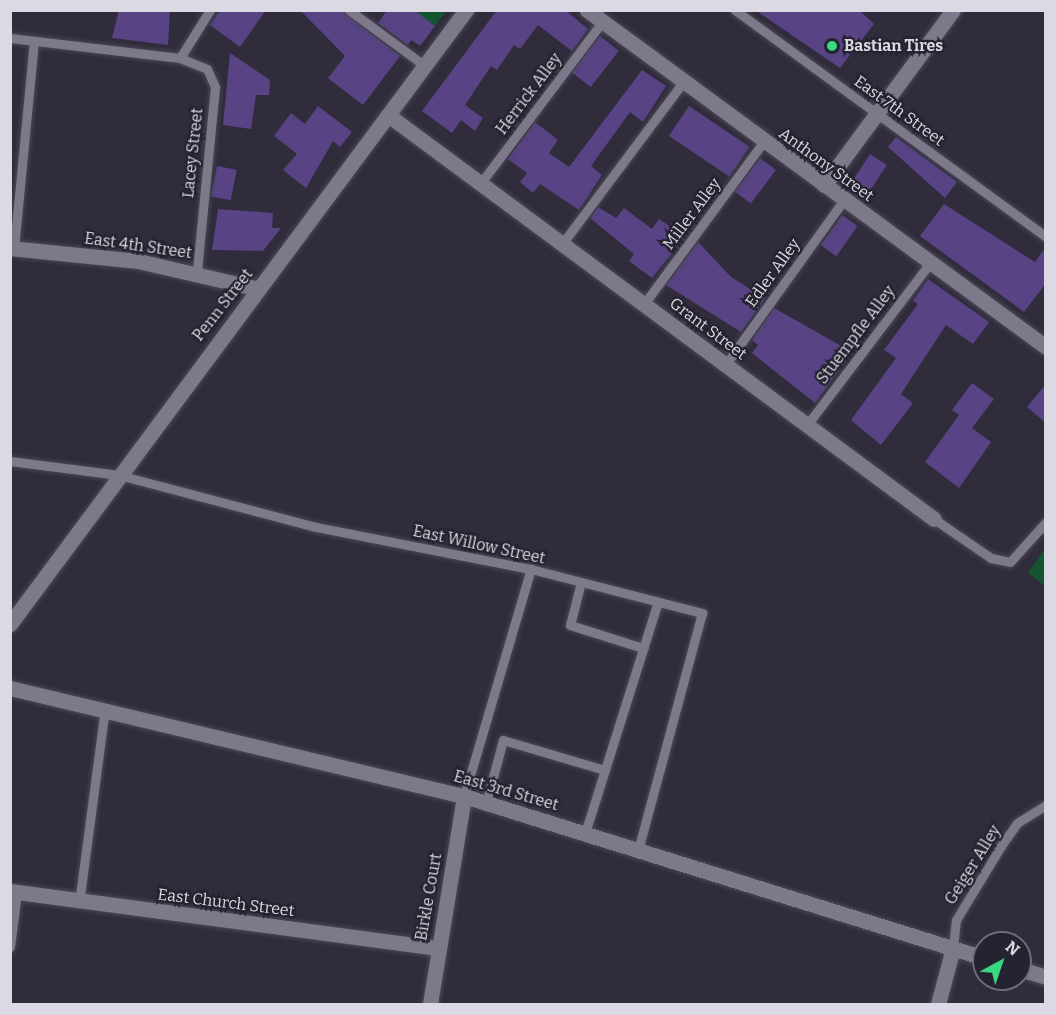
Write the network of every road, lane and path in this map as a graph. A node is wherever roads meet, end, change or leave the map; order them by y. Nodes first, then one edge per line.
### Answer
1 (210, 10) edge
2 (349, 10) edge
3 (466, 10) edge
4 (587, 10) edge
5 (735, 10) edge
6 (953, 10) edge
7 (602, 22) junction
8 (10, 38) edge
9 (34, 41) junction
10 (180, 58) junction
11 (425, 66) junction
12 (683, 82) junction
13 (877, 113) junction
14 (388, 115) junction
15 (764, 141) junction
16 (480, 184) junction
17 (824, 185) junction
18 (844, 200) junction
19 (1046, 237) edge
20 (562, 244) junction
21 (12, 248) edge
22 (930, 263) junction
23 (197, 272) junction
24 (259, 289) junction
25 (644, 304) junction
26 (1046, 347) edge
27 (726, 364) junction
28 (807, 425) junction
29 (10, 461) edge
30 (119, 475) junction
31 (934, 519) joint
32 (1046, 522) edge
33 (531, 569) junction
34 (581, 582) junction
35 (658, 602) junction
36 (10, 624) edge
37 (643, 648) junction
38 (10, 688) edge
39 (105, 708) junction
40 (605, 770) junction
41 (464, 796) junction
42 (486, 803) junction
43 (1041, 806) edge
44 (585, 833) junction
45 (638, 850) junction
46 (14, 892) edge
47 (80, 903) junction
48 (10, 947) edge
49 (438, 948) junction
50 (953, 948) junction
51 (972, 954) edge
52 (430, 1005) edge
53 (938, 1005) edge

1 - 10 lane
2 - 11 lane
3 - 11 street, Penn Street
4 - 7 street, Anthony Street
5 - 13 lane, East 7th Street
6 - 13 street
7 - 12 street, Anthony Street
7 - 16 lane, Herrick Alley
8 - 9 lane, Lacey Street
9 - 10 lane, Lacey Street
9 - 21 lane
10 - 23 lane, Lacey Street
11 - 14 street, Penn Street
12 - 15 street, Anthony Street
12 - 20 lane
13 - 17 street
13 - 19 lane, East 7th Street
14 - 16 street, Grant Street
14 - 24 street, Penn Street
15 - 17 street, Anthony Street
15 - 25 lane, Miller Alley
16 - 20 street, Grant Street
17 - 18 street, Anthony Street
18 - 22 street, Anthony Street
18 - 27 lane, Edler Alley
20 - 25 street, Grant Street
21 - 23 street, East 4th Street
22 - 26 street, Anthony Street
22 - 28 lane, Stuempfle Alley
23 - 24 street, East 4th Street
24 - 30 street, Penn Street
25 - 27 street, Grant Street
27 - 28 street, Grant Street
28 - 31 street, Grant Street
29 - 30 lane, East Willow Street
30 - 33 lane, East Willow Street
30 - 36 street, Penn Street
31 - 32 lane, Grant Street
33 - 34 lane, East Willow Street
33 - 41 lane
34 - 35 lane, East Willow Street
34 - 37 lane
35 - 37 lane
35 - 45 lane, East Willow Street
37 - 40 lane
38 - 39 street, East 3rd Street
39 - 41 street, East 3rd Street
39 - 47 lane
40 - 42 lane
40 - 44 lane
41 - 42 street, East 3rd Street
41 - 49 street, Birkle Court
42 - 44 street, East 3rd Street
43 - 50 lane, Geiger Alley
44 - 45 street, East 3rd Street
45 - 50 street, East 3rd Street
46 - 47 street, East Church Street
46 - 48 lane
47 - 49 street, East Church Street
49 - 52 street, Birkle Court
50 - 51 street, East 3rd Street
50 - 53 street

